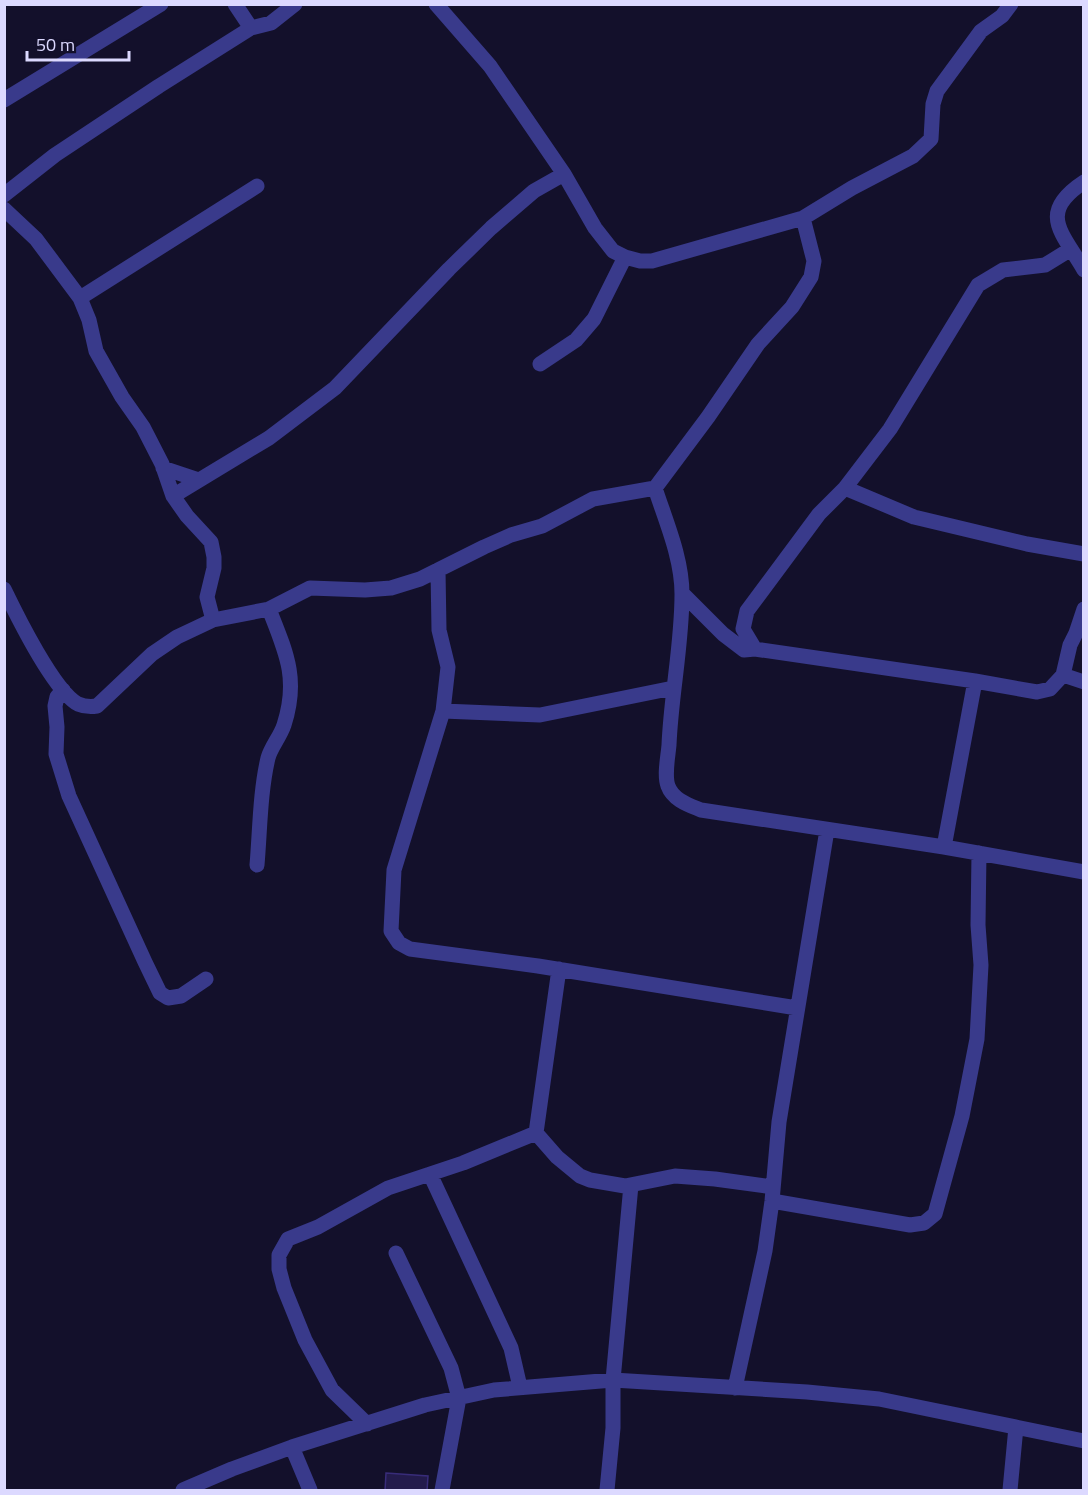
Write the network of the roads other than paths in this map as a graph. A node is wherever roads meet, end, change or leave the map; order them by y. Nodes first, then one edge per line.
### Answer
1 (161, 4) edge
2 (235, 4) edge
3 (295, 4) edge
4 (436, 4) edge
5 (1011, 4) edge
6 (251, 28) junction
7 (4, 100) edge
8 (564, 174) junction
9 (1083, 182) edge
10 (257, 186) dead end
11 (4, 195) edge
12 (4, 209) edge
13 (803, 218) junction
14 (1071, 249) junction
15 (626, 257) junction
16 (1083, 270) edge
17 (80, 298) junction
18 (540, 364) dead end
19 (163, 468) junction
20 (199, 480) junction
21 (656, 488) junction
22 (845, 488) junction
23 (173, 496) junction
24 (1083, 554) edge
25 (438, 570) junction
26 (5, 592) edge
27 (682, 593) junction
28 (269, 609) junction
29 (1083, 609) edge
30 (213, 620) junction
31 (755, 650) junction
32 (1064, 675) junction
33 (975, 681) junction
34 (1083, 682) edge
35 (673, 688) junction
36 (63, 690) junction
37 (443, 711) junction
38 (827, 830) junction
39 (944, 847) junction
40 (979, 854) junction
41 (257, 865) dead end
42 (1083, 872) edge
43 (559, 969) junction
44 (206, 979) dead end
45 (797, 1008) junction
46 (536, 1133) junction
47 (430, 1174) junction
48 (631, 1185) junction
49 (772, 1194) junction
50 (396, 1253) dead end
51 (613, 1380) junction
52 (520, 1387) junction
53 (735, 1388) junction
54 (459, 1398) junction
55 (368, 1424) junction
56 (1016, 1426) junction
57 (1083, 1442) edge
58 (292, 1447) junction
59 (183, 1491) edge
60 (310, 1491) edge
61 (442, 1491) edge
62 (607, 1491) edge
63 (1010, 1491) edge

1 - 7 street
2 - 6 street
3 - 6 street
4 - 8 street
5 - 13 street
6 - 11 street
8 - 15 street
8 - 20 street
9 - 14 street
10 - 17 street
12 - 17 street
13 - 15 street
13 - 21 street
14 - 16 street
14 - 22 street
15 - 18 street
17 - 19 street
19 - 20 street
19 - 23 street
20 - 23 street
21 - 25 street
21 - 27 street
22 - 24 street
22 - 31 street
23 - 30 street
25 - 28 street
25 - 37 street
26 - 36 street
27 - 31 street
27 - 35 street
28 - 30 street
28 - 41 street
29 - 32 street
30 - 36 street
31 - 33 street
32 - 33 street
32 - 34 street
33 - 39 street
35 - 37 street
35 - 38 street
36 - 44 street
37 - 43 street
38 - 39 street
38 - 45 street
39 - 40 street
40 - 42 street
40 - 49 street
43 - 45 street
43 - 46 street
45 - 49 street
46 - 47 street
46 - 48 street
47 - 52 street
47 - 55 street
48 - 49 street
48 - 51 street
49 - 53 street
50 - 54 street
51 - 52 street
51 - 53 street
51 - 62 street
52 - 54 street
53 - 56 street
54 - 55 street
54 - 61 street
55 - 58 street
56 - 57 street
56 - 63 street
58 - 59 street
58 - 60 street

